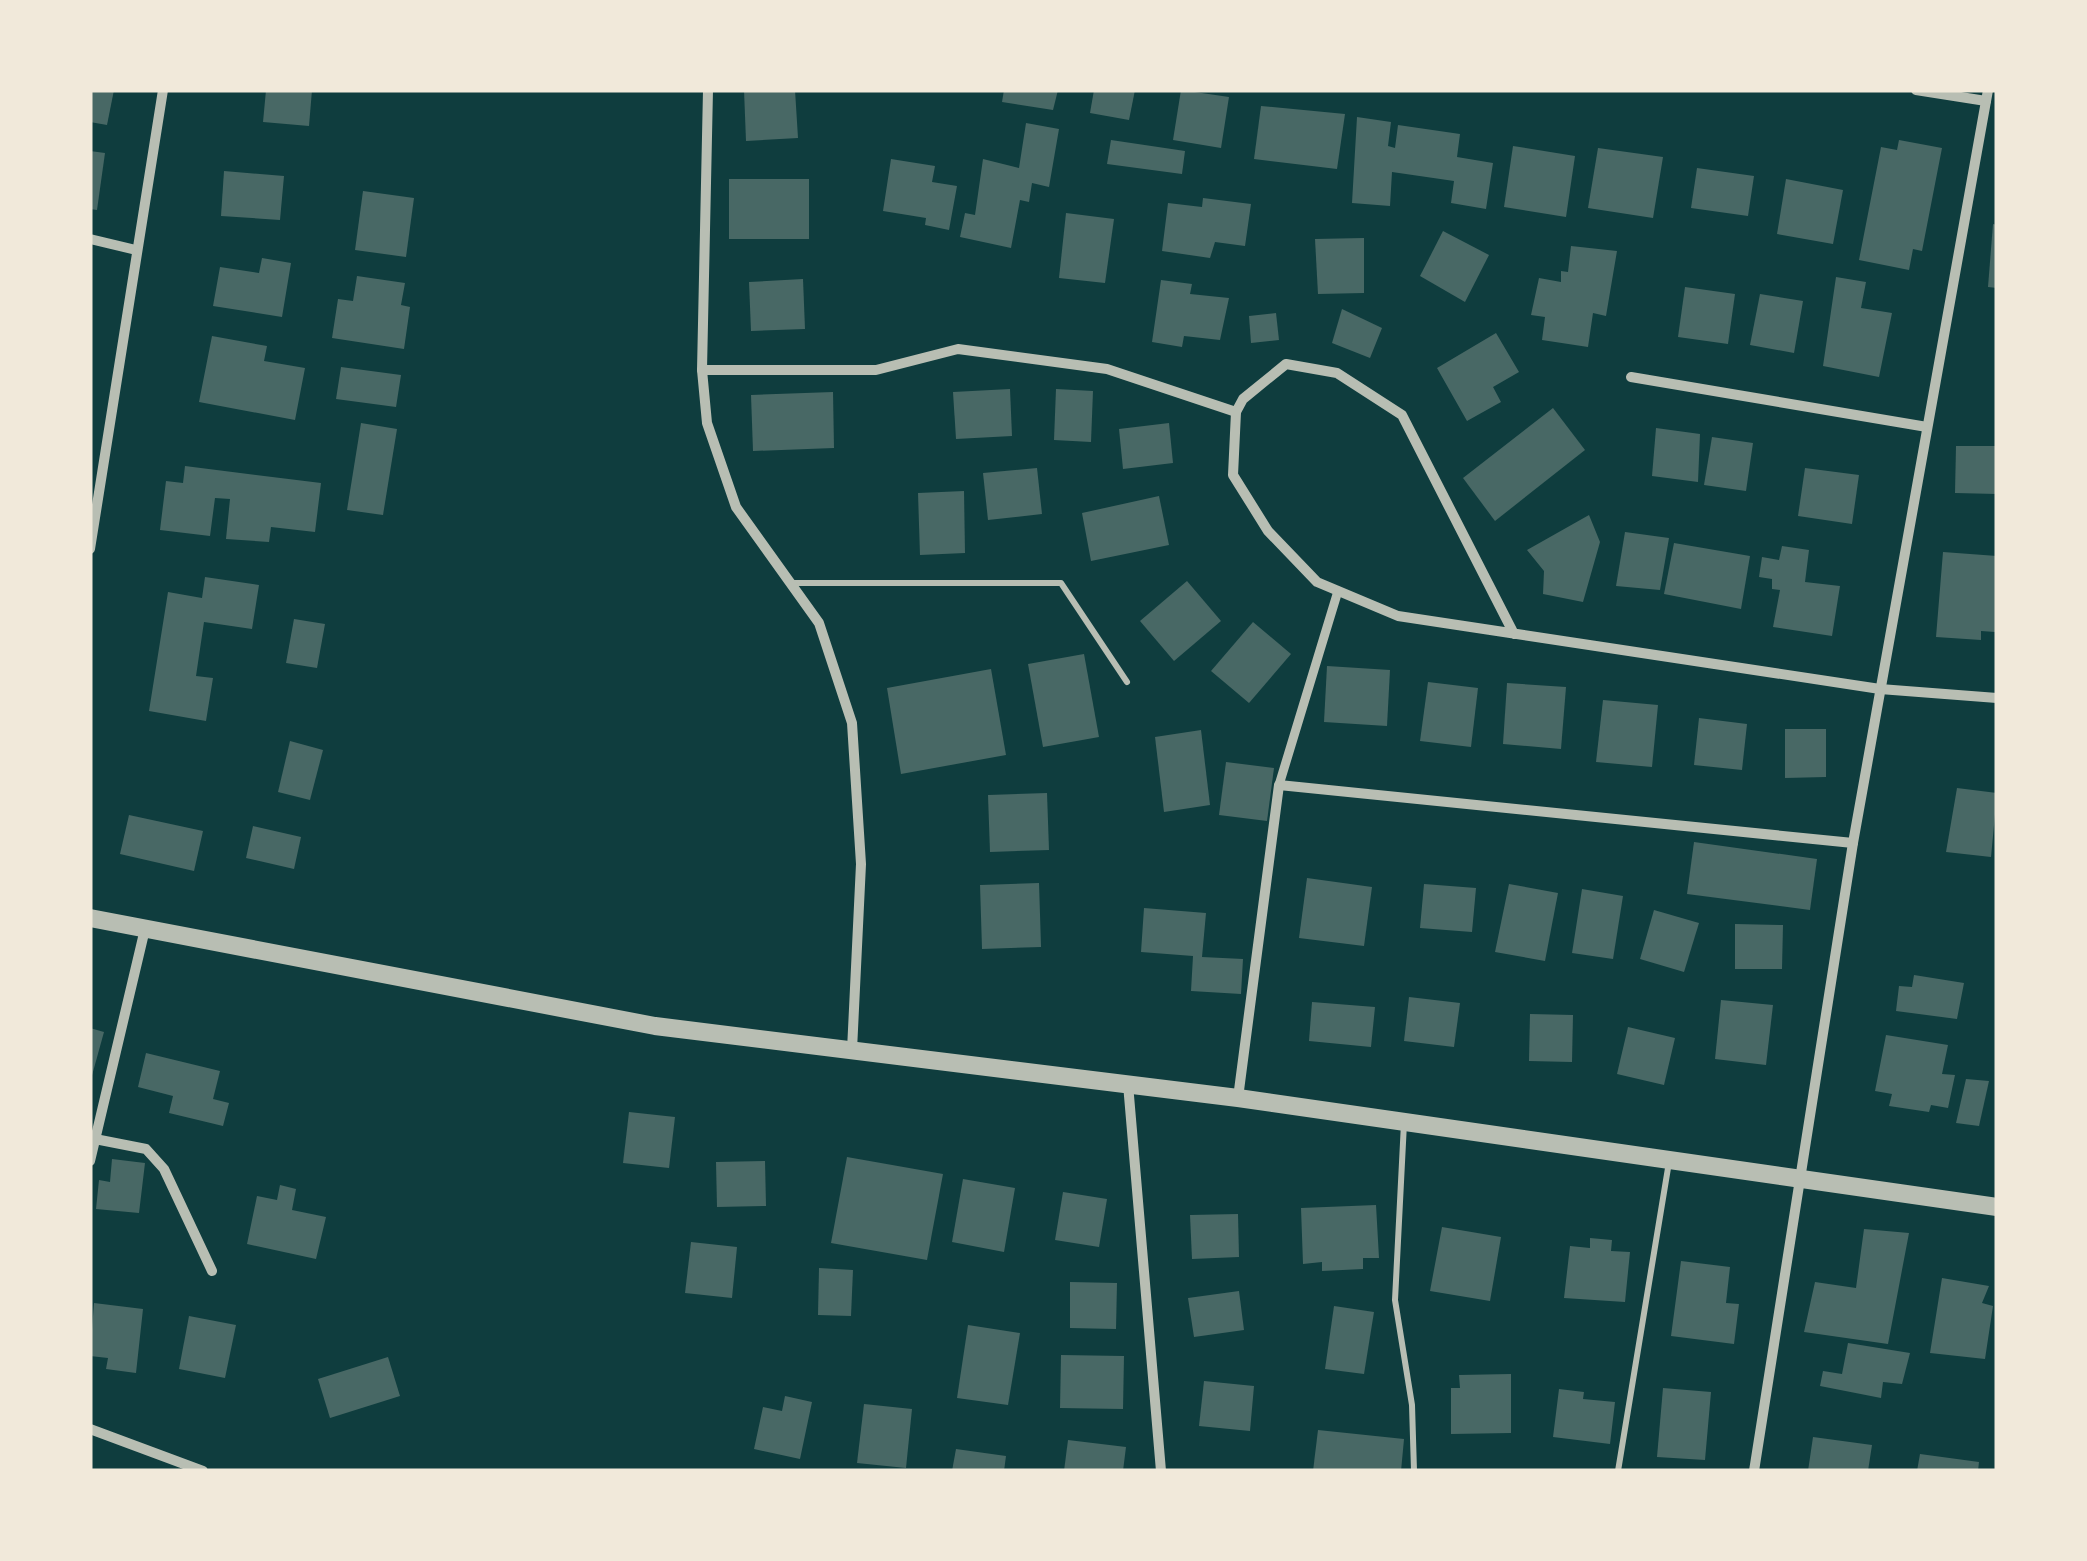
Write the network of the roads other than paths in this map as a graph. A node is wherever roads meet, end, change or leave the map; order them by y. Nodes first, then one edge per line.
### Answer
1 (163, 90) edge
2 (708, 90) edge
3 (1916, 90) edge
4 (1990, 98) edge
5 (90, 240) edge
6 (136, 250) junction
7 (702, 370) junction
8 (1632, 377) dead end
9 (1236, 412) junction
10 (1928, 426) junction
11 (90, 549) edge
12 (791, 583) junction
13 (1338, 591) junction
14 (1514, 634) junction
15 (1127, 682) dead end
16 (1880, 689) junction
17 (1997, 698) edge
18 (1279, 785) junction
19 (1853, 843) junction
20 (90, 918) edge
21 (146, 929) junction
22 (852, 1050) junction
23 (1128, 1084) junction
24 (1238, 1098) junction
25 (1404, 1122) junction
26 (95, 1139) junction
27 (1669, 1160) junction
28 (90, 1161) edge
29 (1799, 1180) junction
30 (1997, 1206) edge
31 (212, 1271) dead end
32 (90, 1429) edge
33 (204, 1471) edge
34 (1161, 1471) edge
35 (1414, 1471) edge
36 (1618, 1471) edge
37 (1754, 1471) edge

1 - 6 street
2 - 7 street
3 - 4 street
4 - 10 street
5 - 6 street
6 - 11 street
7 - 9 street
7 - 12 street
8 - 10 street
9 - 13 street
9 - 14 street
10 - 16 street
12 - 15 lane
12 - 22 street
13 - 14 street
13 - 18 street
14 - 16 street
16 - 17 street
16 - 19 street
18 - 19 street
18 - 24 street
19 - 29 street
20 - 21 street
21 - 22 street
21 - 26 street
22 - 23 street
23 - 24 street
23 - 34 street
24 - 25 street
25 - 27 street
25 - 35 lane
26 - 28 street
26 - 31 street
27 - 29 street
27 - 36 lane
29 - 30 street
29 - 37 street
32 - 33 street

